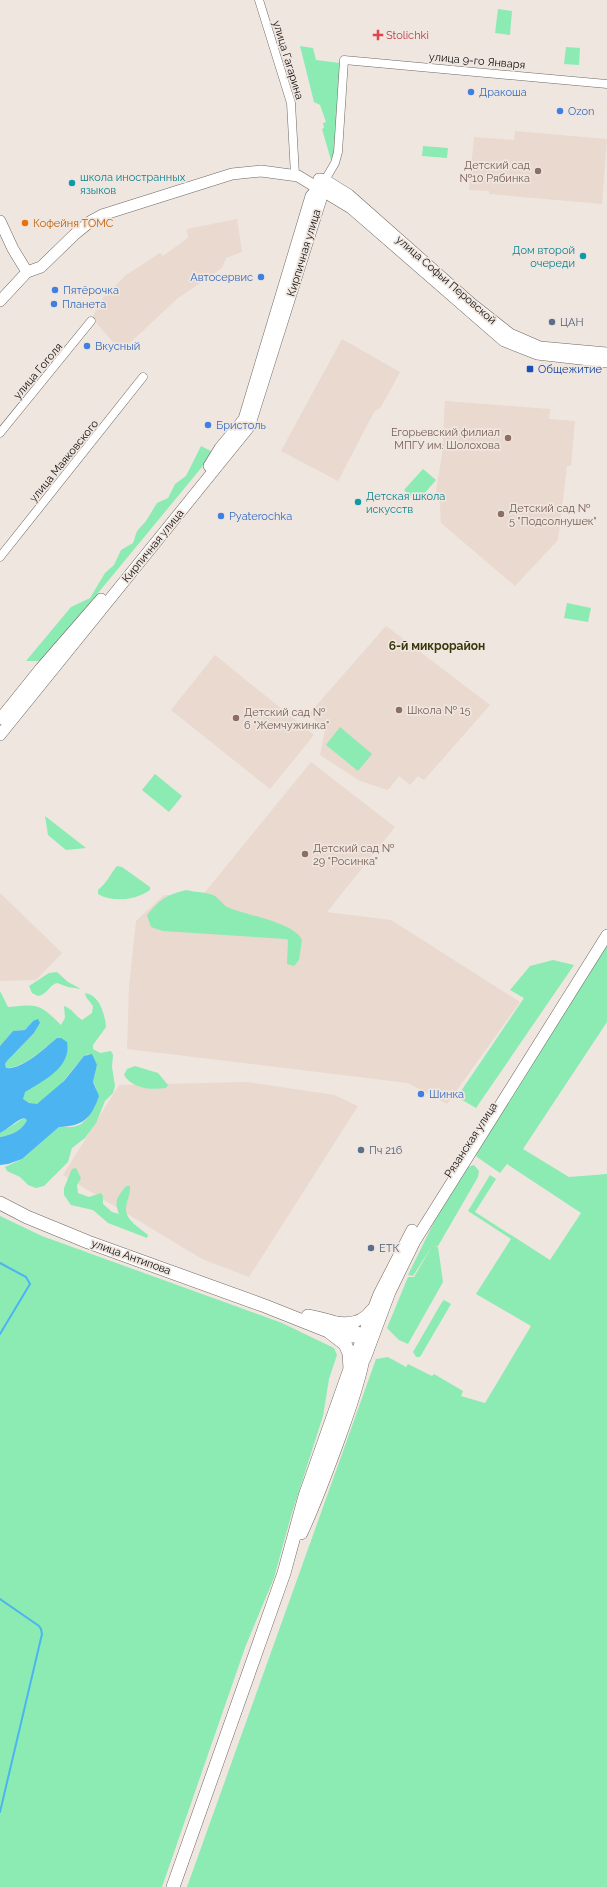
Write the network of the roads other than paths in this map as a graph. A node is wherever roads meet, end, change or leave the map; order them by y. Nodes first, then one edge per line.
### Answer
1 (259, 0) edge
2 (607, 84) edge
3 (297, 175) junction
4 (322, 184) junction
5 (0, 221) edge
6 (27, 272) junction
7 (0, 301) edge
8 (91, 322) dead end
9 (607, 353) edge
10 (607, 362) edge
11 (143, 378) dead end
12 (0, 433) edge
13 (0, 557) edge
14 (0, 720) edge
15 (0, 735) edge
16 (607, 935) edge
17 (598, 951) junction
18 (0, 1203) edge
19 (373, 1307) junction
20 (330, 1326) junction
21 (376, 1329) junction
22 (362, 1338) junction
23 (355, 1372) junction
24 (174, 1887) edge

1 - 3 street, улица Гагарина
2 - 4 street, улица 9-го Января
3 - 4 street
3 - 6 street
4 - 9 street, улица Софьи Перовской
4 - 10 street, улица Софьи Перовской
4 - 14 street, Кирпичная улица
4 - 15 street, Кирпичная улица
5 - 6 street
6 - 7 street
8 - 12 street, улица Гоголя
11 - 13 street, улица Маяковского
16 - 17 street, Рязанская улица
17 - 19 street, Рязанская улица
17 - 21 street, Рязанская улица
18 - 20 main road, улица Антипова
19 - 20 street
19 - 22 street, Рязанская улица
20 - 22 main road, улица Антипова
20 - 23 main road, улица Антипова
21 - 22 street
21 - 23 street, Рязанская улица
22 - 23 main road
23 - 24 main road

